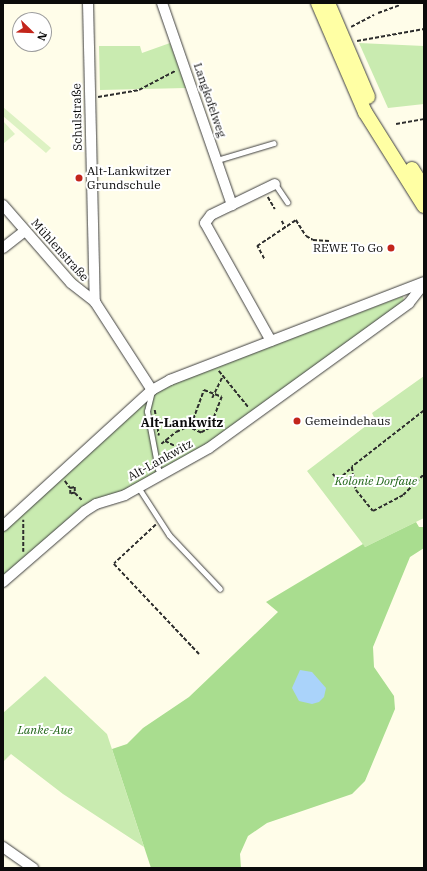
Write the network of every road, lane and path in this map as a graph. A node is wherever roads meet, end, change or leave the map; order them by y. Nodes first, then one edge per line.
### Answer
1 (88, 3) edge
2 (162, 3) edge
3 (318, 3) edge
4 (328, 3) edge
5 (400, 5) dead end
6 (378, 13) dead end
7 (374, 15) dead end
8 (350, 27) dead end
9 (424, 28) edge
10 (356, 41) dead end
11 (180, 68) dead end
12 (98, 97) dead end
13 (424, 119) edge
14 (396, 124) dead end
15 (274, 143) dead end
16 (216, 160) junction
17 (275, 184) joint
18 (424, 188) edge
19 (264, 190) junction
20 (287, 202) dead end
21 (3, 205) edge
22 (232, 205) junction
23 (424, 206) edge
24 (275, 209) dead end
25 (282, 221) dead end
26 (285, 227) junction
27 (25, 231) junction
28 (328, 241) dead end
29 (3, 248) edge
30 (264, 259) dead end
31 (424, 283) edge
32 (95, 302) junction
33 (271, 341) junction
34 (213, 363) junction
35 (223, 375) junction
36 (152, 390) junction
37 (213, 394) junction
38 (212, 398) dead end
39 (424, 411) edge
40 (254, 414) junction
41 (191, 425) junction
42 (165, 441) junction
43 (161, 444) dead end
44 (190, 453) dead end
45 (352, 468) junction
46 (162, 474) junction
47 (333, 474) dead end
48 (424, 474) edge
49 (63, 480) dead end
50 (138, 487) junction
51 (70, 488) junction
52 (75, 494) junction
53 (85, 503) dead end
54 (24, 517) dead end
55 (160, 521) junction
56 (3, 526) edge
57 (23, 556) dead end
58 (3, 582) edge
59 (220, 589) dead end
60 (200, 654) dead end
61 (3, 847) edge
62 (33, 868) edge

1 - 32 street, Schulstraße
2 - 16 street, Langkofelweg
3 - 23 main road
4 - 18 main road
5 - 6 path
7 - 8 path
9 - 10 path
11 - 12 path
13 - 14 path
15 - 16 lane
16 - 22 street, Langkofelweg
17 - 19 street
17 - 20 lane
19 - 22 street
19 - 24 path
21 - 27 street, Mühlenstraße
22 - 33 street
25 - 26 path
26 - 28 path
26 - 30 path
27 - 29 street
27 - 32 street, Mühlenstraße
31 - 33 street, Alt-Lankwitz
31 - 40 street, Alt-Lankwitz
32 - 36 street, Mühlenstraße
33 - 34 street, Alt-Lankwitz
34 - 35 path
34 - 36 street, Alt-Lankwitz
35 - 37 path
35 - 40 path
36 - 46 lane
36 - 56 street, Alt-Lankwitz
37 - 38 path
37 - 41 path
37 - 41 path
39 - 45 path
40 - 46 street, Alt-Lankwitz
41 - 42 path
42 - 43 path
42 - 44 path
45 - 47 path
45 - 48 path
46 - 50 street, Alt-Lankwitz
49 - 51 path
50 - 55 lane
50 - 58 street, Alt-Lankwitz
51 - 52 path
51 - 52 path
52 - 53 path
54 - 57 path
55 - 59 lane
55 - 60 path
61 - 62 street

